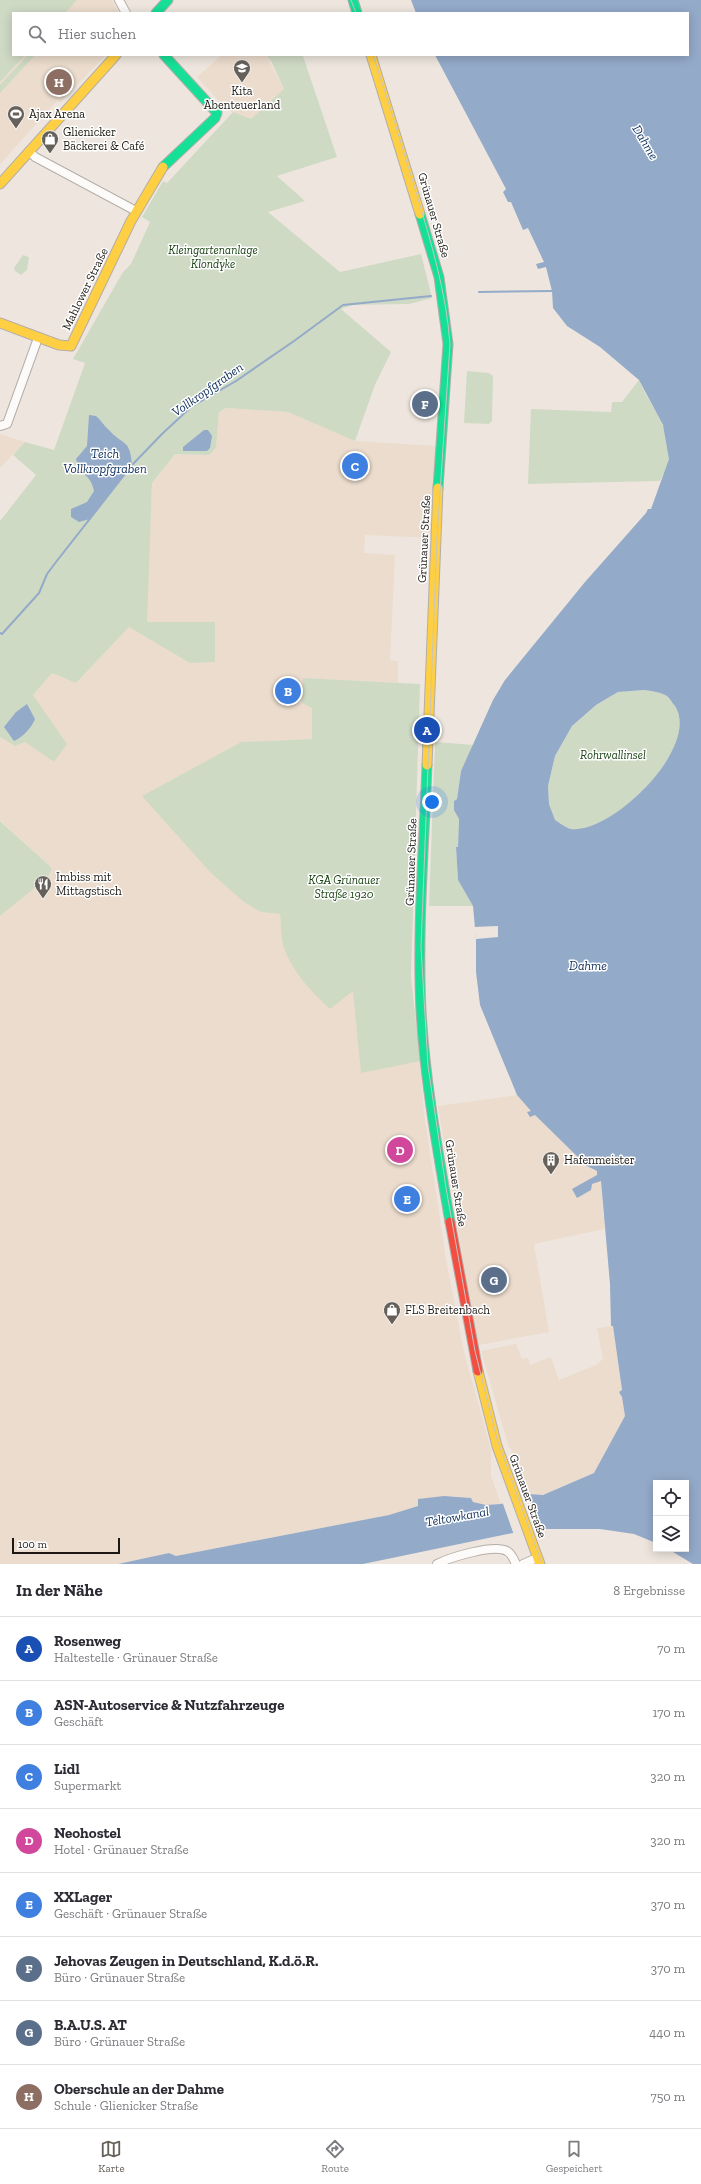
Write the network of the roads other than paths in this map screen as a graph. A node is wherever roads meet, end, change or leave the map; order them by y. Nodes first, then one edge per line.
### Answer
1 (119, 0) edge
2 (168, 0) edge
3 (353, 0) edge
4 (125, 12) edge
5 (157, 12) edge
6 (357, 12) edge
7 (115, 56) edge
8 (165, 56) edge
9 (371, 56) edge
10 (29, 151) junction
11 (0, 184) edge
12 (136, 211) junction
13 (0, 323) edge
14 (38, 338) junction
15 (0, 426) edge
16 (537, 1557) edge
17 (437, 1564) edge
18 (516, 1564) edge
19 (523, 1564) edge

1 - 4 street
2 - 5 main road
3 - 6 main road
7 - 10 main road
8 - 12 main road, Mahlower Straße
9 - 16 main road, Grünauer Straße
10 - 11 main road
10 - 12 street
12 - 14 main road, Mahlower Straße
13 - 14 main road, Mahlower Straße
14 - 15 street
16 - 19 street
17 - 18 street

